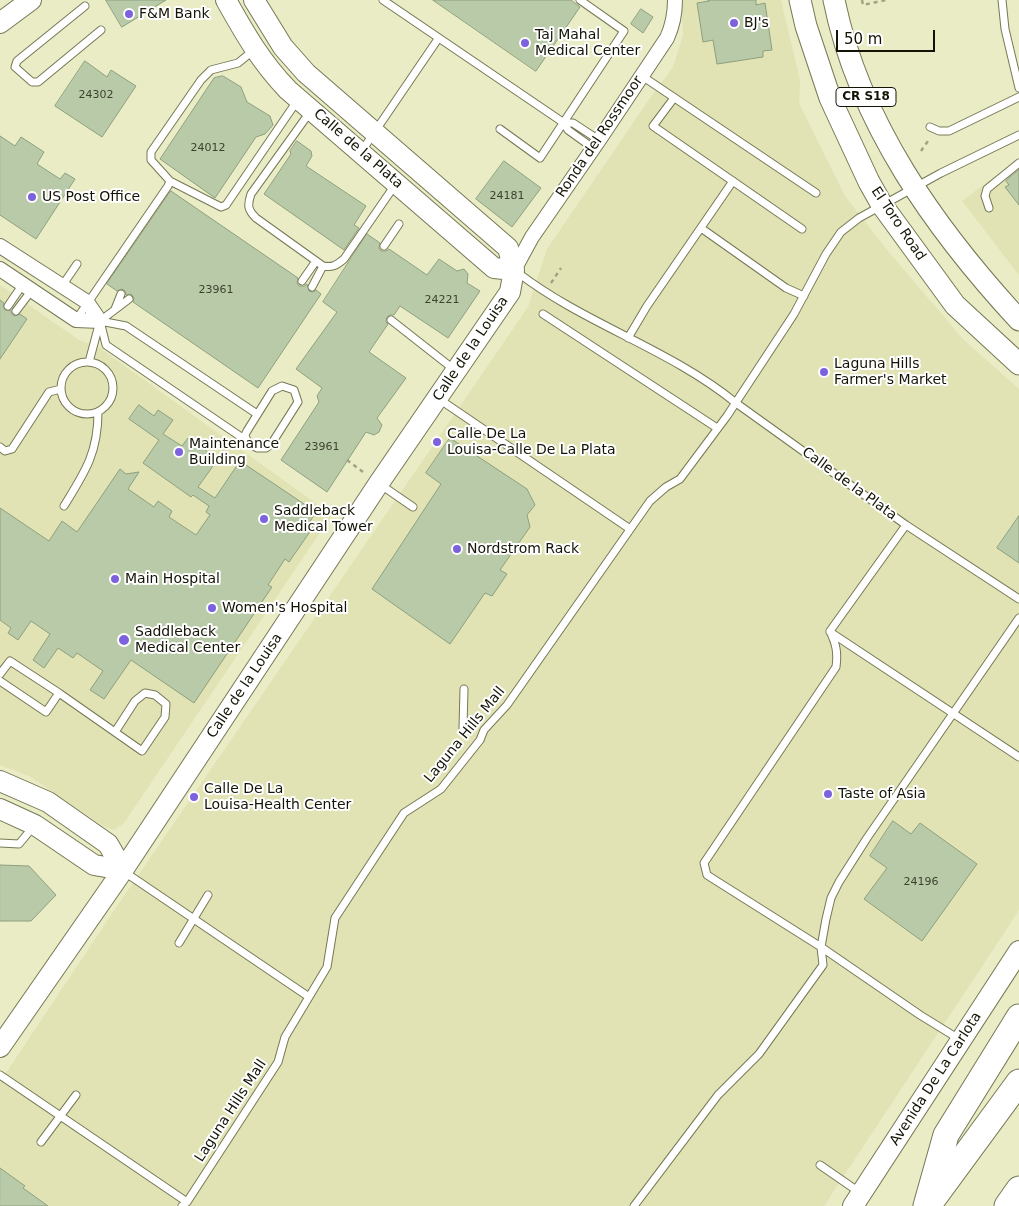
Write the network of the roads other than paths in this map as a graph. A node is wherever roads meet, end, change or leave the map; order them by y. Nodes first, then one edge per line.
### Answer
1 (31, 0) edge
2 (254, 0) edge
3 (383, 0) edge
4 (580, 0) edge
5 (675, 0) edge
6 (800, 0) edge
7 (834, 0) edge
8 (1002, 0) edge
9 (230, 2) edge
10 (85, 6) dead end
11 (0, 23) edge
12 (101, 30) dead end
13 (438, 39) junction
14 (254, 50) junction
15 (642, 76) junction
16 (1019, 88) edge
17 (1019, 96) edge
18 (674, 98) junction
19 (305, 104) junction
20 (564, 124) junction
21 (932, 128) road end
22 (500, 129) dead end
23 (375, 133) junction
24 (1019, 135) edge
25 (596, 144) junction
26 (360, 154) junction
27 (1019, 163) edge
28 (170, 181) junction
29 (733, 181) junction
30 (396, 183) junction
31 (914, 188) junction
32 (816, 193) dead end
33 (882, 205) junction
34 (989, 208) dead end
35 (399, 224) dead end
36 (701, 228) junction
37 (802, 228) dead end
38 (0, 246) edge
39 (384, 246) dead end
40 (316, 261) junction
41 (77, 264) dead end
42 (323, 266) junction
43 (0, 269) edge
44 (514, 270) junction
45 (302, 281) dead end
46 (62, 286) junction
47 (27, 287) junction
48 (312, 287) dead end
49 (122, 294) dead end
50 (804, 296) junction
51 (129, 299) dead end
52 (87, 302) junction
53 (8, 306) dead end
54 (115, 310) junction
55 (16, 311) dead end
56 (543, 314) dead end
57 (76, 320) junction
58 (391, 320) dead end
59 (1019, 320) edge
60 (100, 321) junction
61 (628, 338) junction
62 (90, 362) junction
63 (1019, 364) edge
64 (456, 371) junction
65 (61, 389) junction
66 (437, 398) junction
67 (736, 403) junction
68 (98, 412) junction
69 (257, 414) junction
70 (717, 428) junction
71 (247, 441) junction
72 (0, 447) edge
73 (371, 478) junction
74 (64, 506) dead end
75 (413, 507) dead end
76 (906, 525) junction
77 (630, 529) junction
78 (1019, 599) edge
79 (1019, 618) edge
80 (830, 631) junction
81 (0, 674) edge
82 (0, 681) edge
83 (464, 688) dead end
84 (59, 693) junction
85 (953, 714) junction
86 (463, 728) dead end
87 (115, 732) junction
88 (1019, 757) edge
89 (0, 781) edge
90 (0, 808) edge
91 (34, 825) junction
92 (0, 843) edge
93 (123, 870) junction
94 (208, 895) dead end
95 (194, 918) junction
96 (179, 942) dead end
97 (821, 947) junction
98 (1019, 951) edge
99 (309, 997) junction
100 (1019, 1017) edge
101 (962, 1040) junction
102 (0, 1047) edge
103 (0, 1075) edge
104 (1019, 1082) edge
105 (76, 1095) dead end
106 (60, 1116) junction
107 (41, 1142) dead end
108 (820, 1165) dead end
109 (1019, 1189) edge
110 (857, 1200) edge
111 (185, 1204) edge
112 (634, 1206) edge
113 (927, 1206) edge
114 (1007, 1206) edge

1 - 11 street
2 - 23 street, Calle de la Plata
3 - 13 lane
4 - 20 lane
5 - 15 street, Ronda del Rossmoor
6 - 33 main road, El Toro Road / CR S18
7 - 31 main road, CR S18
8 - 16 lane
9 - 14 street, Calle de la Plata
10 - 12 lane
13 - 20 lane
13 - 23 lane
14 - 19 street, Calle de la Plata
14 - 28 lane
15 - 18 lane
15 - 25 street, Ronda del Rossmoor
17 - 21 lane
18 - 29 lane
18 - 32 lane
19 - 26 street, Calle de la Plata
19 - 28 lane
19 - 40 lane
20 - 22 lane
20 - 25 lane
23 - 26 lane
23 - 44 street, Calle de la Plata
24 - 31 lane, Laguna Hills Mall
25 - 44 street, Ronda del Rossmoor
26 - 30 street, Calle de la Plata
27 - 34 lane
28 - 52 lane
29 - 36 lane
29 - 37 lane
30 - 42 lane
30 - 44 street, Calle de la Plata
31 - 33 lane, Laguna Hills Mall
31 - 59 main road, CR S18
33 - 50 lane, Laguna Hills Mall
33 - 63 main road, El Toro Road / CR S18
35 - 39 lane
36 - 50 lane
36 - 61 lane
38 - 46 street
40 - 42 lane
40 - 45 lane
41 - 46 lane
42 - 48 lane
43 - 47 street
44 - 61 lane, Calle de la Plata
44 - 64 street, Calle de la Louisa
46 - 52 street
47 - 53 lane
47 - 55 lane
47 - 57 street
49 - 54 lane
50 - 67 lane, Laguna Hills Mall
51 - 54 lane
52 - 57 lane
52 - 60 street
54 - 60 lane
56 - 70 lane
57 - 60 street
58 - 64 lane
60 - 62 lane
60 - 69 lane
60 - 71 lane
61 - 67 lane, Calle de la Plata
62 - 65 lane
62 - 68 lane
64 - 66 street, Calle de la Louisa
65 - 68 lane
65 - 72 lane
66 - 73 street, Calle de la Louisa
66 - 77 lane
67 - 70 lane, Laguna Hills Mall
67 - 76 lane, Calle de la Plata
68 - 74 lane
69 - 71 lane
69 - 71 lane
70 - 77 lane, Laguna Hills Mall
73 - 75 lane
73 - 93 street, Calle de la Louisa
76 - 78 lane
76 - 80 lane, Calle de la Plata
77 - 99 lane, Laguna Hills Mall
79 - 85 lane
80 - 85 lane
80 - 97 lane
81 - 84 lane
82 - 84 lane
83 - 86 lane
84 - 87 lane
85 - 88 lane
85 - 97 lane
87 - 87 lane
89 - 93 street
90 - 91 street
91 - 92 lane
91 - 93 street
93 - 95 lane
93 - 102 street, Calle de la Louisa
94 - 95 lane
95 - 96 lane
95 - 99 lane
97 - 101 lane
97 - 112 lane
98 - 101 street, Avenida De La Carlota
99 - 111 lane, Laguna Hills Mall
100 - 113 highway
101 - 110 street, Avenida De La Carlota
103 - 106 lane
104 - 113 highway
105 - 106 lane
106 - 107 lane
106 - 111 lane
108 - 110 lane
109 - 114 highway

